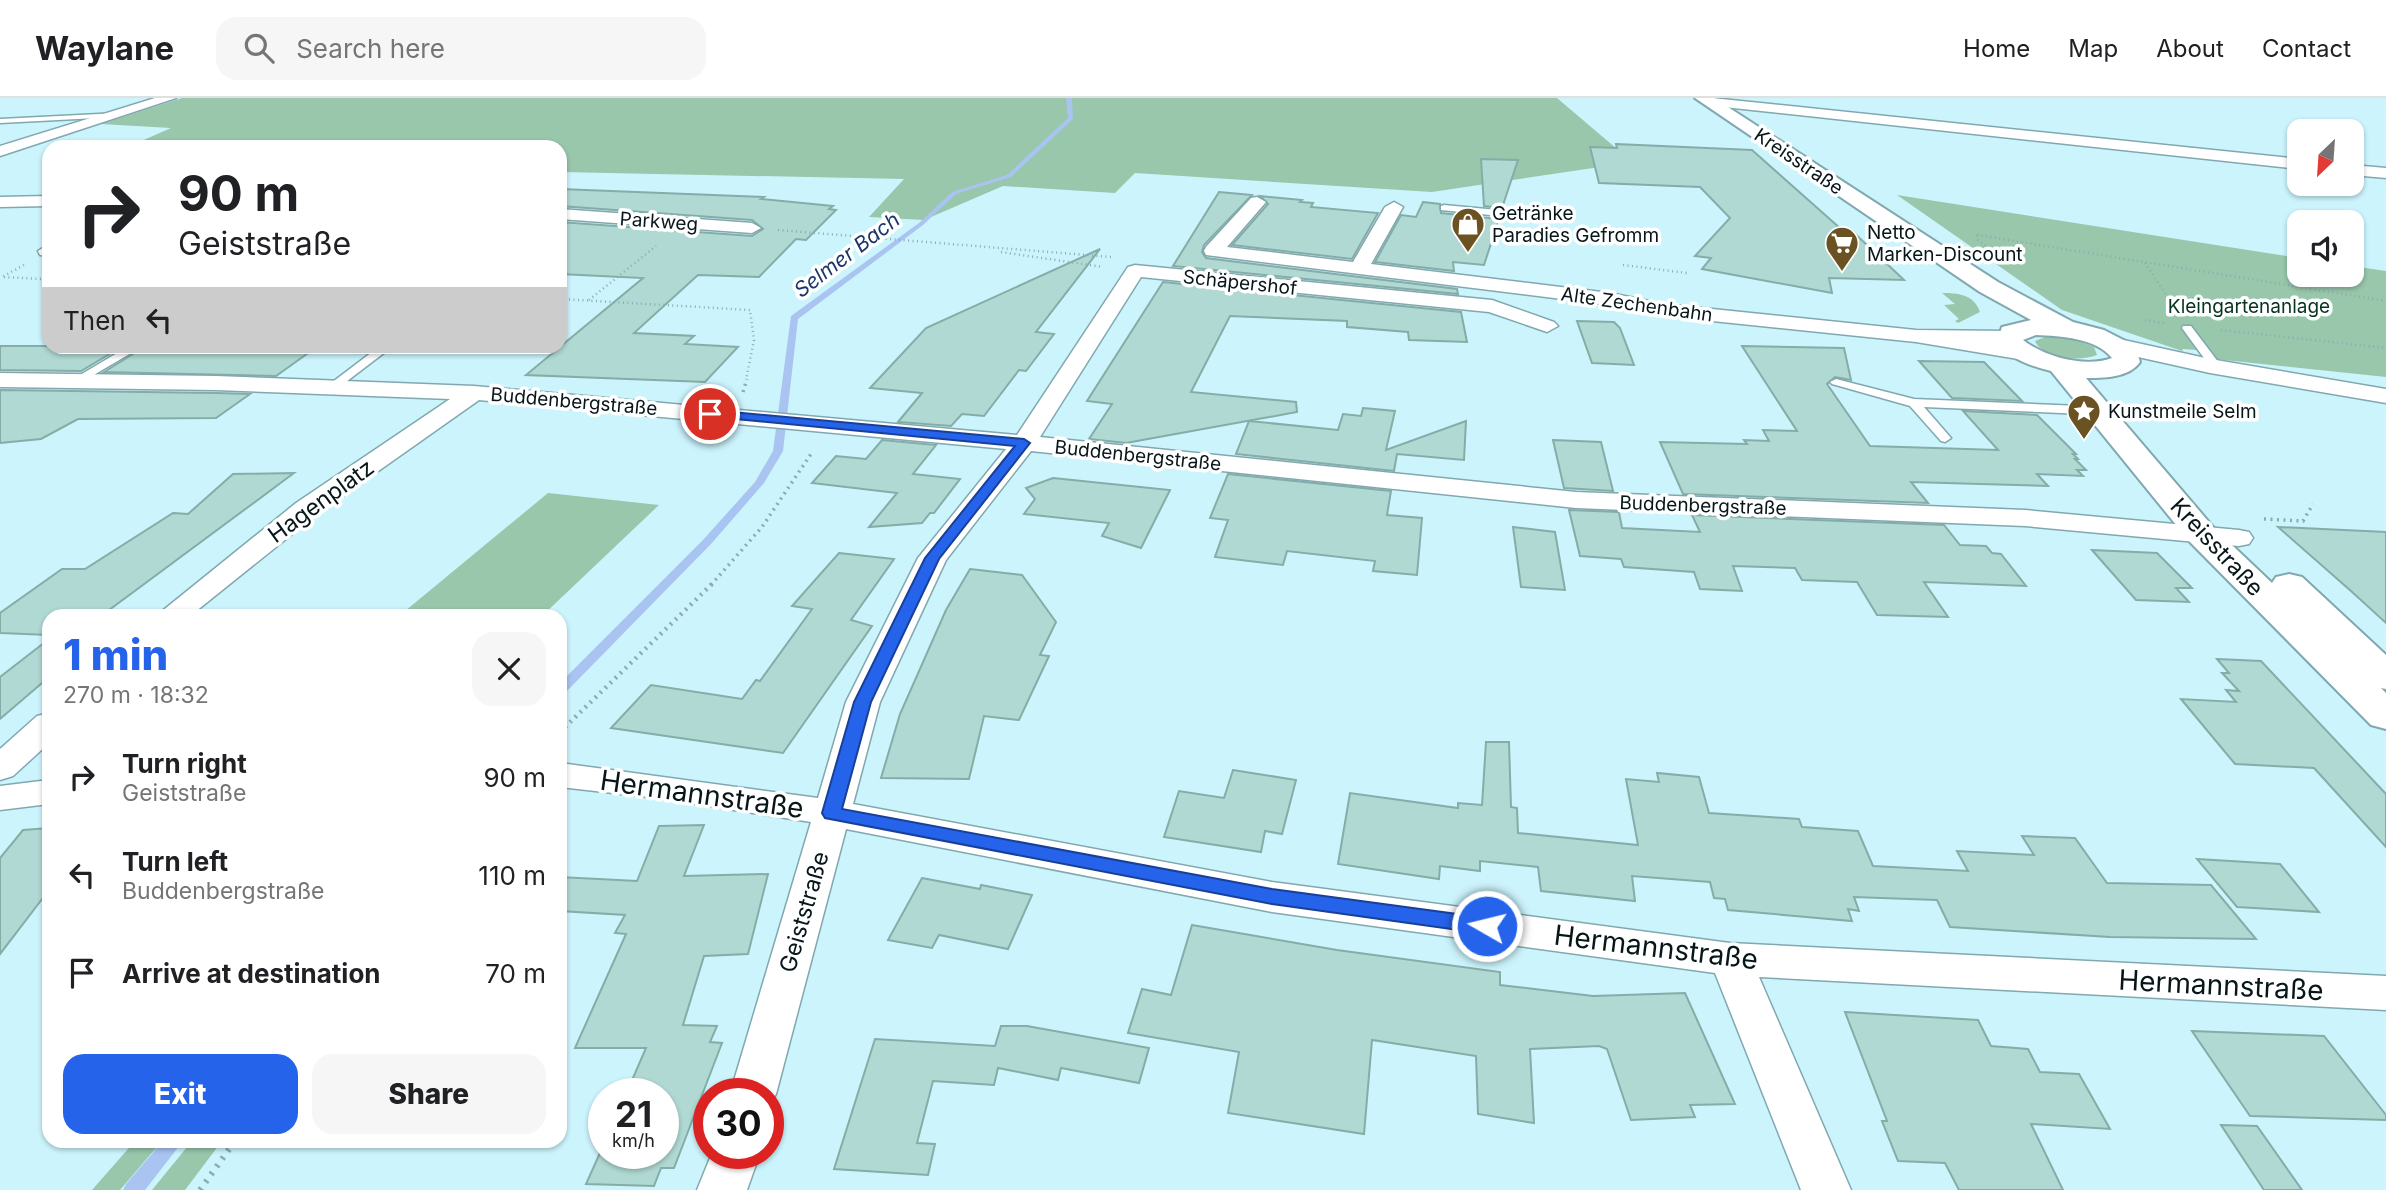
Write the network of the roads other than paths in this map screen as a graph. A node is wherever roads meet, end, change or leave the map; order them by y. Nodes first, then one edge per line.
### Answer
1 (169, 98) edge
2 (1707, 100) edge
3 (116, 115) junction
4 (0, 121) edge
5 (0, 152) edge
6 (2287, 163) edge
7 (2364, 171) edge
8 (2386, 173) edge
9 (42, 201) edge
10 (0, 202) edge
11 (1257, 202) dead end
12 (1394, 207) dead end
13 (1444, 208) dead end
14 (567, 215) edge
15 (1519, 215) dead end
16 (752, 228) road end
17 (1359, 269) junction
18 (2000, 293) junction
19 (1547, 326) dead end
20 (2064, 328) junction
21 (2187, 328) dead end
22 (2019, 339) junction
23 (124, 354) edge
24 (377, 354) edge
25 (2116, 359) junction
26 (2060, 365) junction
27 (2213, 366) junction
28 (0, 380) edge
29 (76, 381) junction
30 (1836, 382) dead end
31 (334, 386) junction
32 (474, 393) junction
33 (2386, 396) edge
34 (1914, 402) junction
35 (2099, 410) junction
36 (2130, 412) junction
37 (1945, 438) dead end
38 (1024, 443) junction
39 (2219, 524) junction
40 (180, 609) edge
41 (2386, 677) edge
42 (2386, 716) edge
43 (42, 730) edge
44 (0, 768) edge
45 (567, 776) edge
46 (42, 793) edge
47 (0, 798) edge
48 (832, 813) junction
49 (1730, 959) junction
50 (2386, 993) edge
51 (757, 1078) edge
52 (730, 1169) edge
53 (722, 1190) edge
54 (1826, 1190) edge

1 - 3 street
2 - 6 street
2 - 18 main road, Kreisstraße
3 - 4 lane
3 - 5 street
7 - 8 street
9 - 10 street
11 - 17 street, Alte Zechenbahn
12 - 17 street
13 - 15 lane
14 - 16 street, Parkweg
17 - 22 street, Alte Zechenbahn
18 - 20 main road, Kreisstraße
18 - 22 main road, Kreisstraße
19 - 38 street, Schäpershof
20 - 22 main road, Kreisstraße
20 - 25 main road, Kreisstraße
21 - 27 lane
22 - 26 main road
23 - 29 lane
24 - 31 lane
25 - 26 main road
25 - 27 street
25 - 36 main road, Kreisstraße
26 - 35 main road, Kreisstraße
27 - 33 street
28 - 29 street, Buddenbergstraße
29 - 31 street, Buddenbergstraße
30 - 34 lane
31 - 32 street, Buddenbergstraße
32 - 38 street, Buddenbergstraße
32 - 40 street, Hagenplatz
34 - 35 lane
34 - 37 lane
35 - 36 lane
35 - 39 main road, Kreisstraße
36 - 39 main road, Kreisstraße
38 - 39 street, Buddenbergstraße
38 - 48 street, Geiststraße
39 - 41 main road, Kreisstraße
39 - 42 main road, Kreisstraße
43 - 44 street
45 - 48 street, Hermannstraße
46 - 47 street
48 - 49 street, Hermannstraße
48 - 51 street, Geiststraße
49 - 50 street, Hermannstraße
49 - 54 street
52 - 53 street

